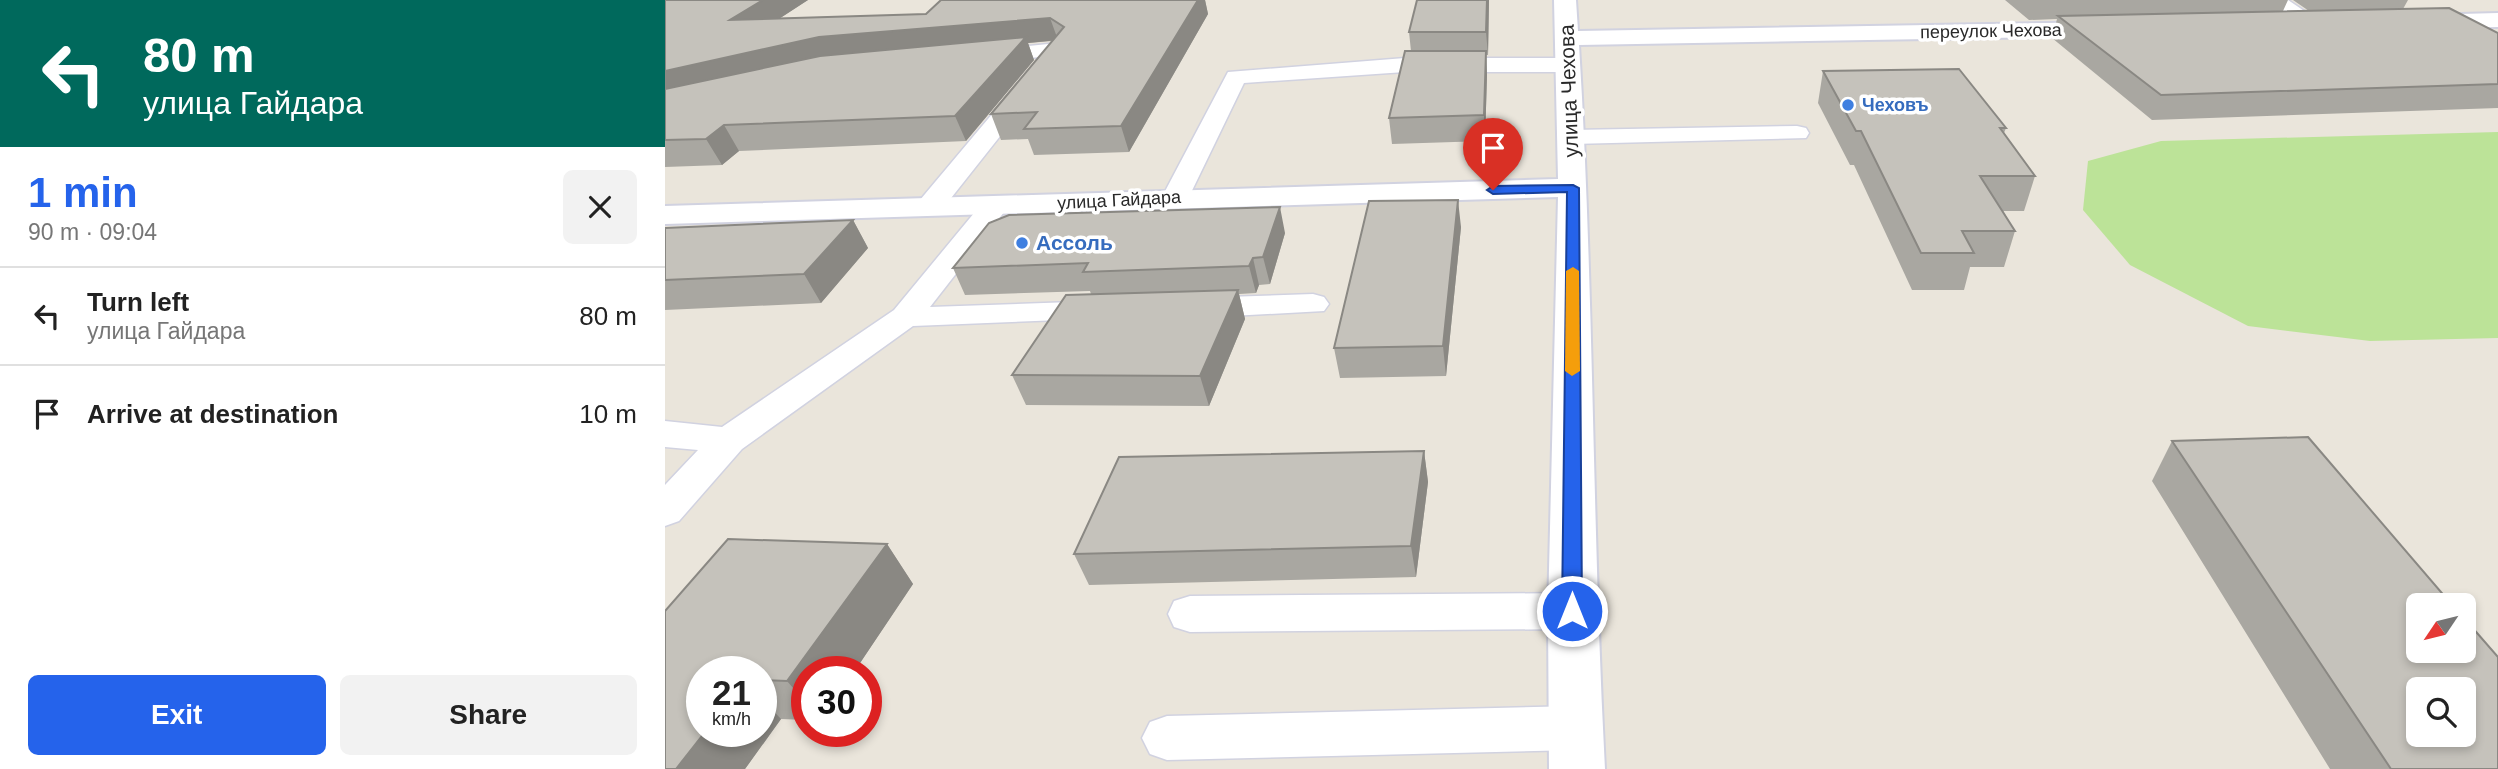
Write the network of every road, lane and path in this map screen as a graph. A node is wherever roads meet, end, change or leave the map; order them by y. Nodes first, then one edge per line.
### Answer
1 (1565, 0) edge
2 (2274, 0) edge
3 (2498, 20) edge
4 (2394, 23) edge
5 (2341, 24) edge
6 (2315, 25) junction
7 (2274, 26) edge
8 (2122, 29) edge
9 (1569, 52) junction
10 (965, 58) edge
11 (1797, 133) dead end
12 (1572, 136) junction
13 (1573, 188) junction
14 (1176, 197) junction
15 (930, 206) junction
16 (994, 206) junction
17 (665, 215) edge
18 (1313, 304) dead end
19 (905, 317) junction
20 (665, 433) edge
21 (729, 440) junction
22 (665, 511) edge
23 (1572, 611) junction
24 (1190, 614) dead end
25 (1167, 738) dead end
26 (1576, 749) edge

1 - 9 street, улица Чехова
2 - 6 lane
3 - 4 street
5 - 6 street
6 - 7 street
8 - 9 street, переулок Чехова
9 - 12 street, улица Чехова
9 - 14 lane
10 - 15 lane
11 - 12 lane
12 - 13 street, улица Чехова
13 - 14 street, улица Гайдара
13 - 23 street, улица Чехова
14 - 16 street, улица Гайдара
15 - 16 street, улица Гайдара
15 - 17 street, улица Гайдара
16 - 19 lane
18 - 19 lane
19 - 21 lane
20 - 21 lane
21 - 22 lane
23 - 24 lane
23 - 26 street, улица Чехова
25 - 26 lane

